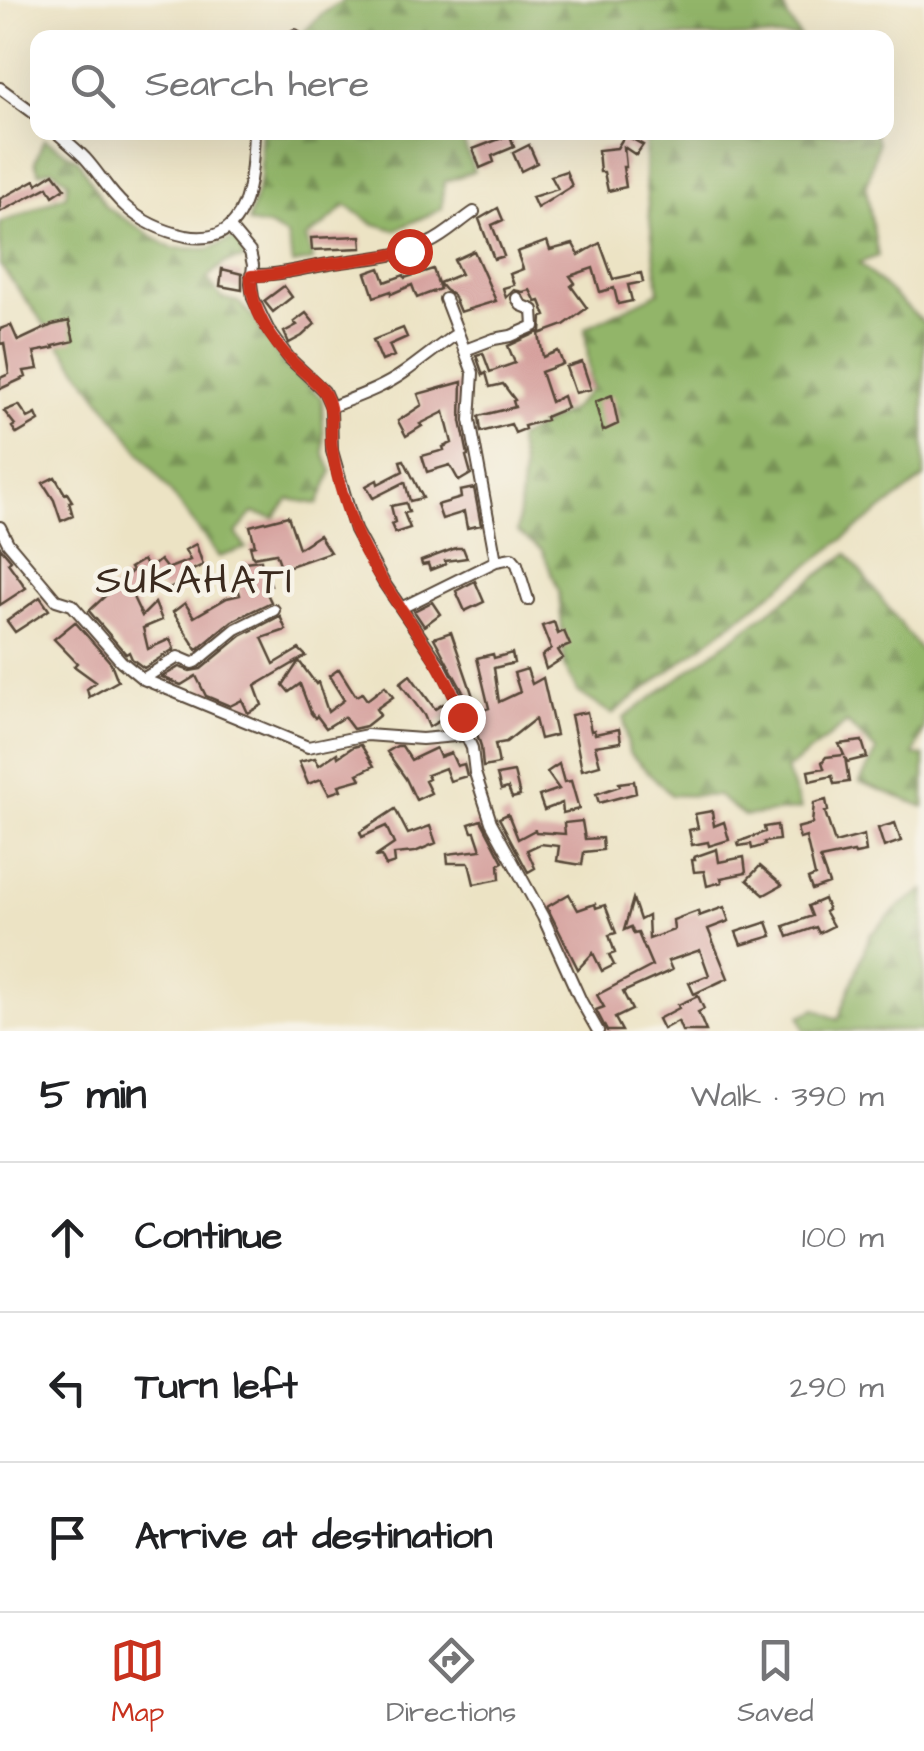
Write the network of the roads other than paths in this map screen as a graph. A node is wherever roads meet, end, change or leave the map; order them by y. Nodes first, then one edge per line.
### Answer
1 (0, 88) edge
2 (30, 110) edge
3 (65, 140) edge
4 (253, 140) edge
5 (474, 212) dead end
6 (230, 228) junction
7 (251, 276) junction
8 (517, 298) dead end
9 (445, 299) dead end
10 (458, 333) junction
11 (465, 350) junction
12 (331, 408) junction
13 (0, 528) edge
14 (496, 561) junction
15 (528, 600) dead end
16 (401, 608) junction
17 (274, 610) dead end
18 (143, 680) junction
19 (466, 735) junction
20 (598, 1031) edge

1 - 2 street
3 - 6 street
4 - 6 street
5 - 7 street
6 - 7 street
7 - 12 street
8 - 11 street
9 - 10 street
10 - 11 street
10 - 12 street
11 - 14 street
12 - 16 street
13 - 18 street
14 - 15 street
14 - 16 street
16 - 19 street
17 - 18 street
18 - 19 street
19 - 20 street

